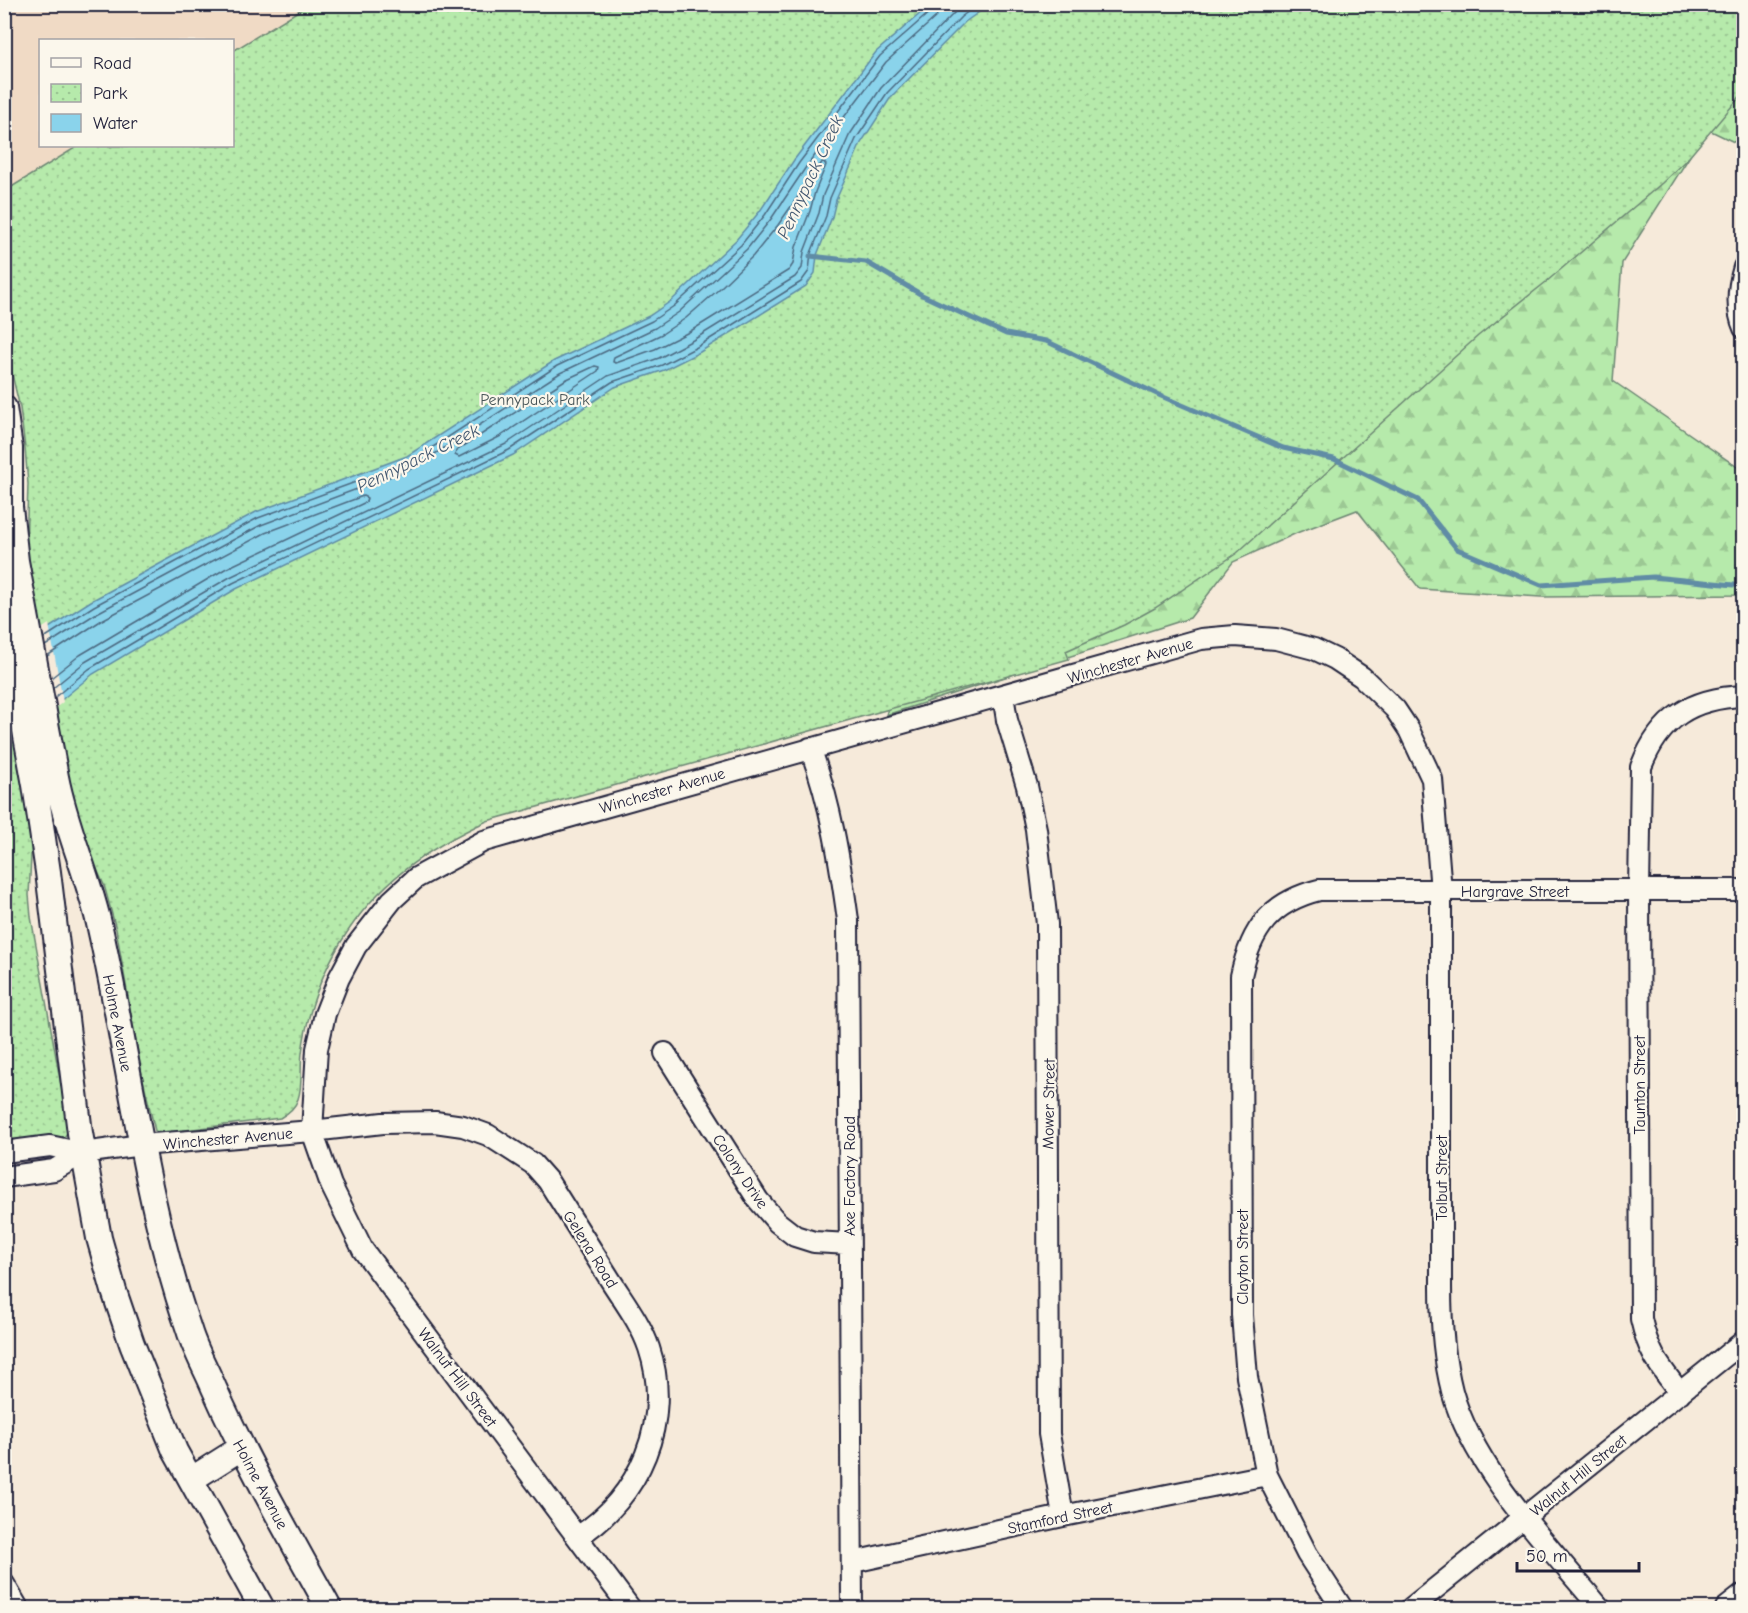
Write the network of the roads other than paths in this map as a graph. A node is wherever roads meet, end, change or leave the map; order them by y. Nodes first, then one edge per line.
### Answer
1 (1743, 267) edge
2 (1743, 328) edge
3 (4, 408) edge
4 (4, 616) edge
5 (1003, 695) junction
6 (1743, 696) edge
7 (1395, 709) joint
8 (810, 748) junction
9 (46, 781) junction
10 (1639, 890) junction
11 (1743, 890) edge
12 (1441, 891) junction
13 (1289, 902) joint
14 (665, 1053) dead end
15 (312, 1131) junction
16 (141, 1145) junction
17 (4, 1152) edge
18 (83, 1153) junction
19 (4, 1177) edge
20 (849, 1244) junction
21 (1743, 1341) edge
22 (1680, 1393) junction
23 (241, 1448) junction
24 (1267, 1475) junction
25 (192, 1479) junction
26 (1063, 1516) junction
27 (1526, 1518) junction
28 (577, 1537) junction
29 (853, 1562) junction
30 (4, 1584) edge
31 (1743, 1594) edge
32 (18, 1608) edge
33 (262, 1608) edge
34 (329, 1608) edge
35 (630, 1608) edge
36 (852, 1608) edge
37 (1342, 1608) edge
38 (1411, 1608) edge
39 (1600, 1608) edge
40 (1726, 1608) edge

1 - 2 street
3 - 9 main road, Holme Avenue
4 - 9 main road, Holme Avenue
5 - 7 street, Winchester Avenue
5 - 8 street, Winchester Avenue
5 - 26 street, Mower Street
6 - 10 street, Taunton Street
7 - 12 street, Tolbut Street
8 - 15 street, Winchester Avenue
8 - 20 street, Axe Factory Road
9 - 16 main road, Holme Avenue
9 - 18 main road, Holme Avenue
10 - 11 street, Hargrave Street
10 - 12 street, Hargrave Street
10 - 22 street, Taunton Street
12 - 13 street, Hargrave Street
12 - 27 street, Tolbut Street
13 - 24 street, Clayton Street
14 - 20 street, Colony Drive
15 - 16 street, Winchester Avenue
15 - 28 street, Walnut Hill Street
15 - 28 street, Gelena Road
16 - 18 street, Winchester Avenue
16 - 23 main road, Holme Avenue
17 - 18 street, Winchester Avenue
18 - 19 street, Winchester Avenue
18 - 25 main road, Holme Avenue
20 - 29 street, Axe Factory Road
21 - 22 street, Walnut Hill Street
22 - 27 street, Walnut Hill Street
23 - 25 main road
23 - 34 main road, Holme Avenue
24 - 26 street, Stamford Street
24 - 37 street, Clayton Street
25 - 33 main road, Holme Avenue
26 - 29 street, Stamford Street
27 - 38 street, Walnut Hill Street
27 - 39 street, Tolbut Street
28 - 35 street, Walnut Hill Street
29 - 36 street, Axe Factory Road
30 - 32 street
31 - 40 street

